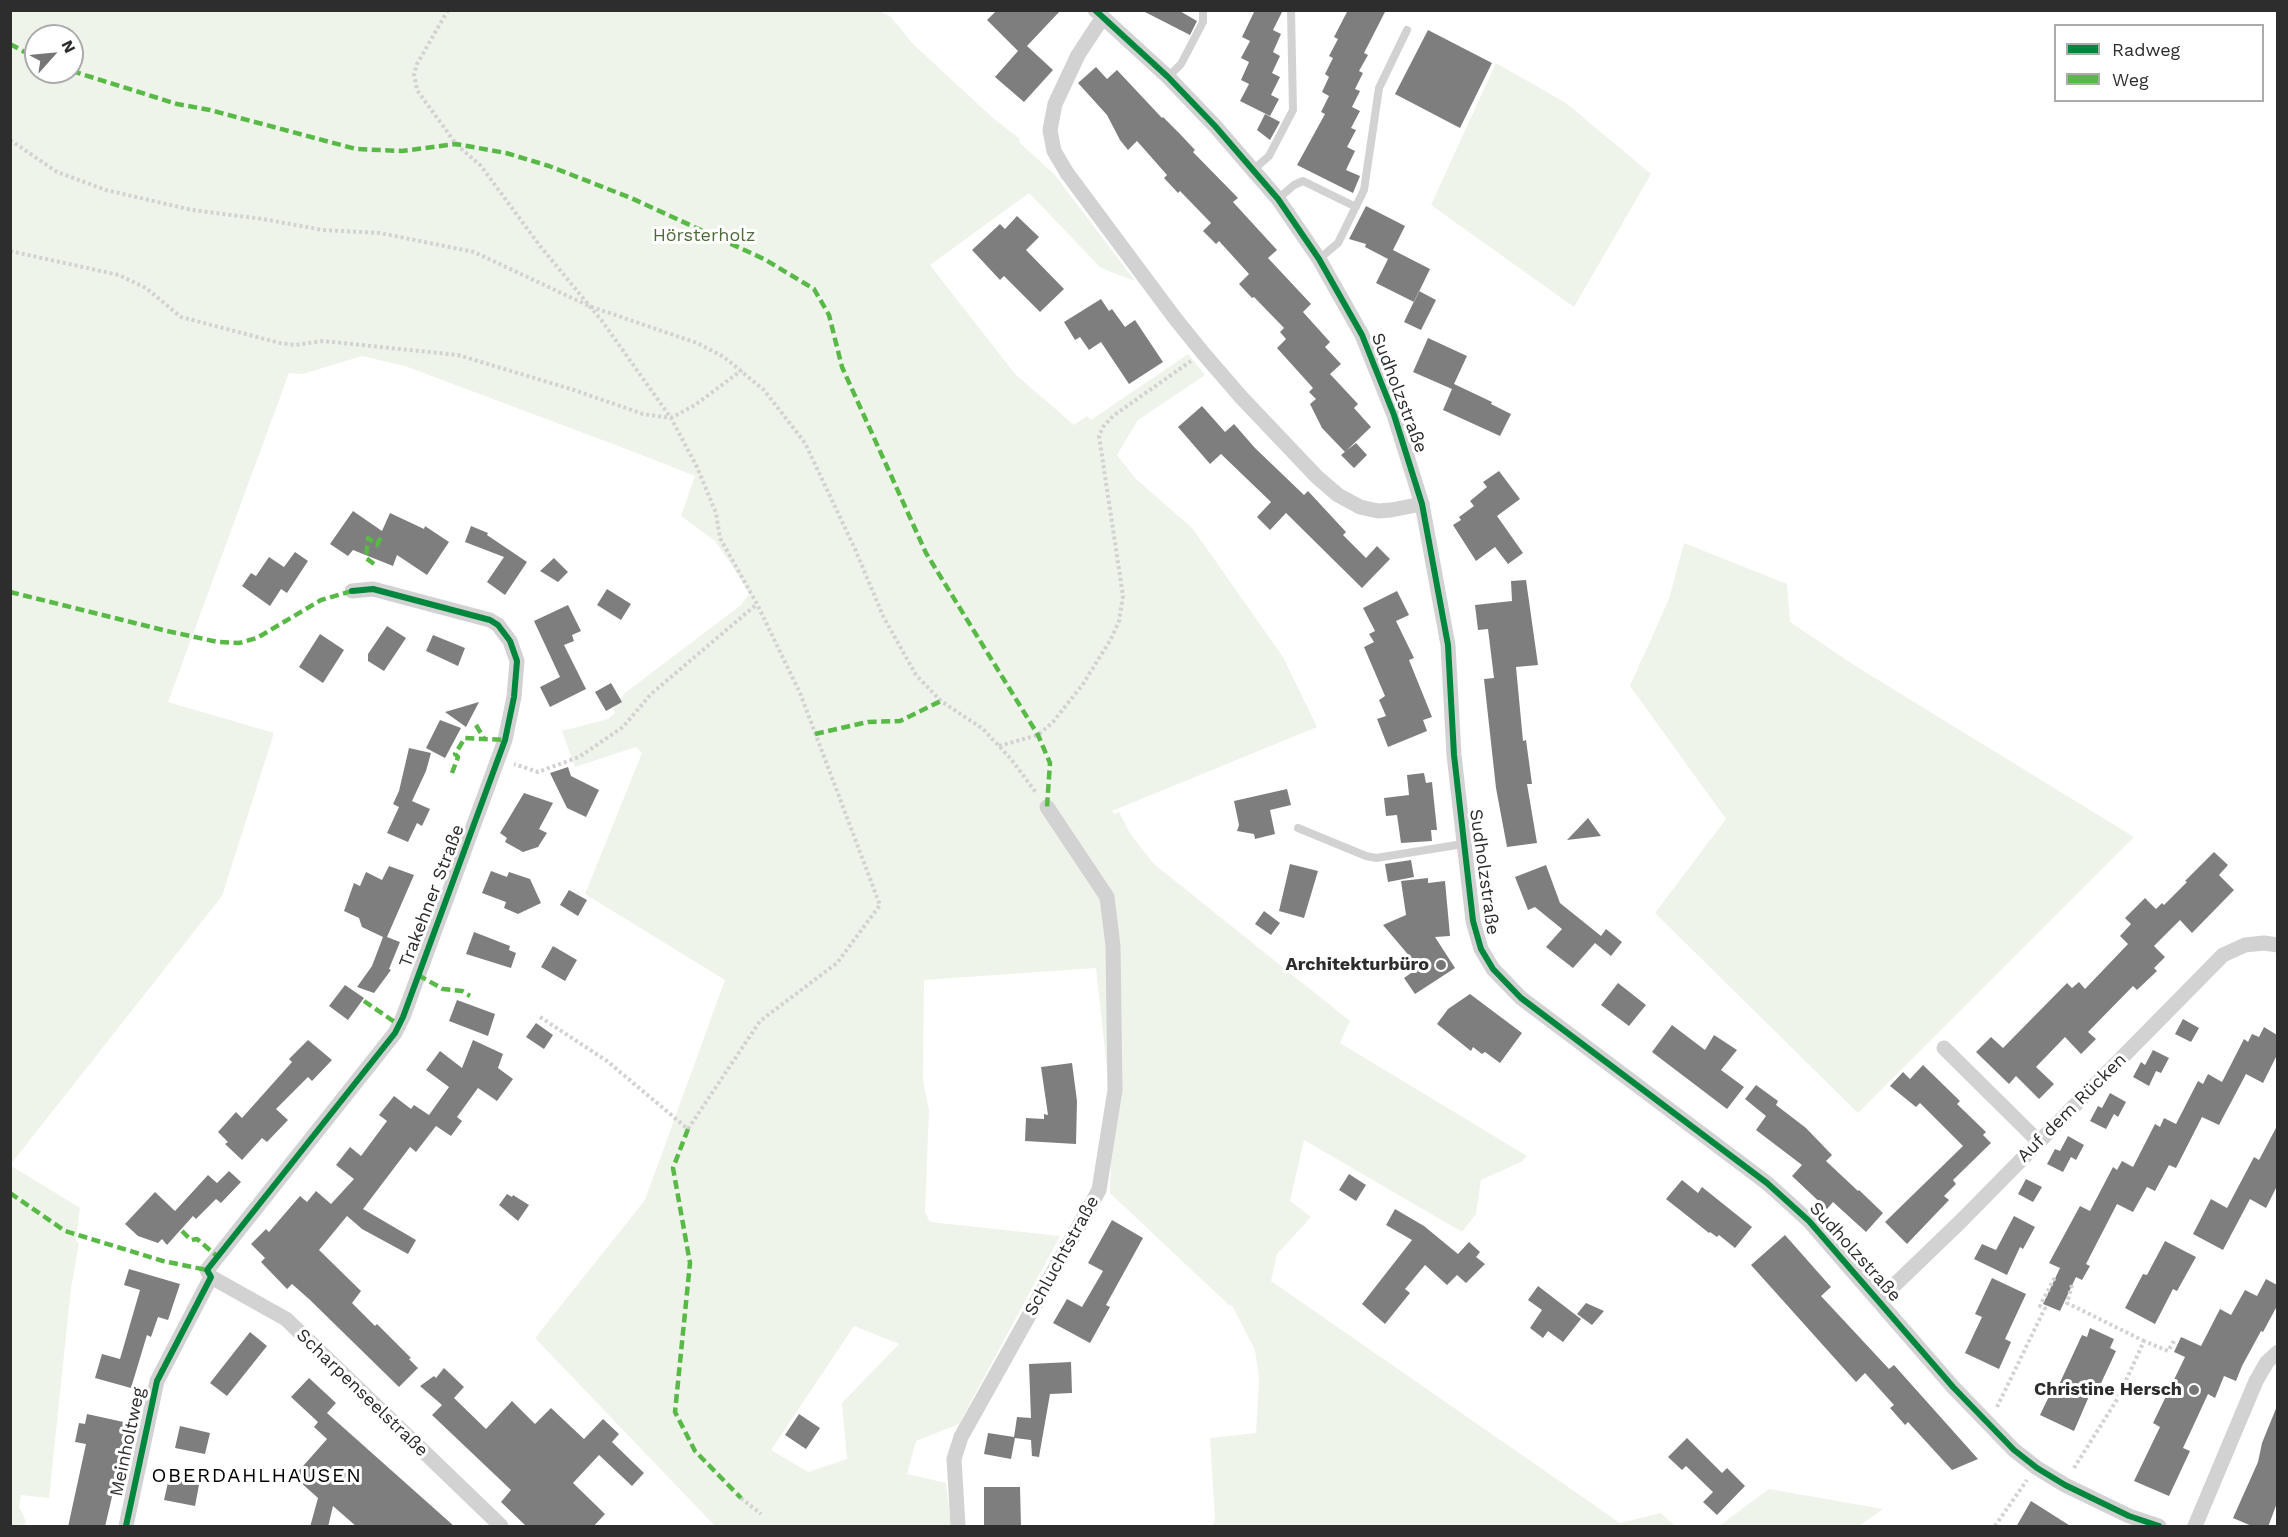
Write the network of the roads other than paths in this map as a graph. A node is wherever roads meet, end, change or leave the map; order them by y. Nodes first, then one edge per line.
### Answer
1 (1203, 10) edge
2 (1291, 10) edge
3 (1099, 14) edge
4 (1407, 30) dead end
5 (1168, 77) junction
6 (1253, 170) junction
7 (1278, 199) junction
8 (1356, 207) junction
9 (1319, 259) junction
10 (1422, 504) junction
11 (352, 591) dead end
12 (1047, 807) road end
13 (1298, 828) dead end
14 (1463, 844) junction
15 (2277, 945) edge
16 (1944, 1048) dead end
17 (2038, 1141) junction
18 (209, 1274) junction
19 (1878, 1300) junction
20 (2277, 1352) edge
21 (126, 1527) edge
22 (501, 1527) edge
23 (958, 1527) edge
24 (2159, 1527) edge
25 (2195, 1527) edge

1 - 5 lane
2 - 6 lane
3 - 5 street, Sudholzstraße
3 - 10 street, Sudholzstraße
4 - 8 lane
5 - 6 street, Sudholzstraße
6 - 7 street, Sudholzstraße
7 - 8 lane
7 - 9 street, Sudholzstraße
8 - 9 lane
9 - 10 street, Sudholzstraße
10 - 14 street, Sudholzstraße
11 - 18 street, Trakehner Straße
12 - 23 street, Schluchtstraße
13 - 14 lane
14 - 19 street, Sudholzstraße
15 - 17 street, Auf dem Rücken
16 - 17 street
17 - 19 street, Auf dem Rücken
18 - 21 street, Meinholtweg
18 - 22 street, Scharpenseelstraße
19 - 24 street, Sudholzstraße
20 - 25 street

